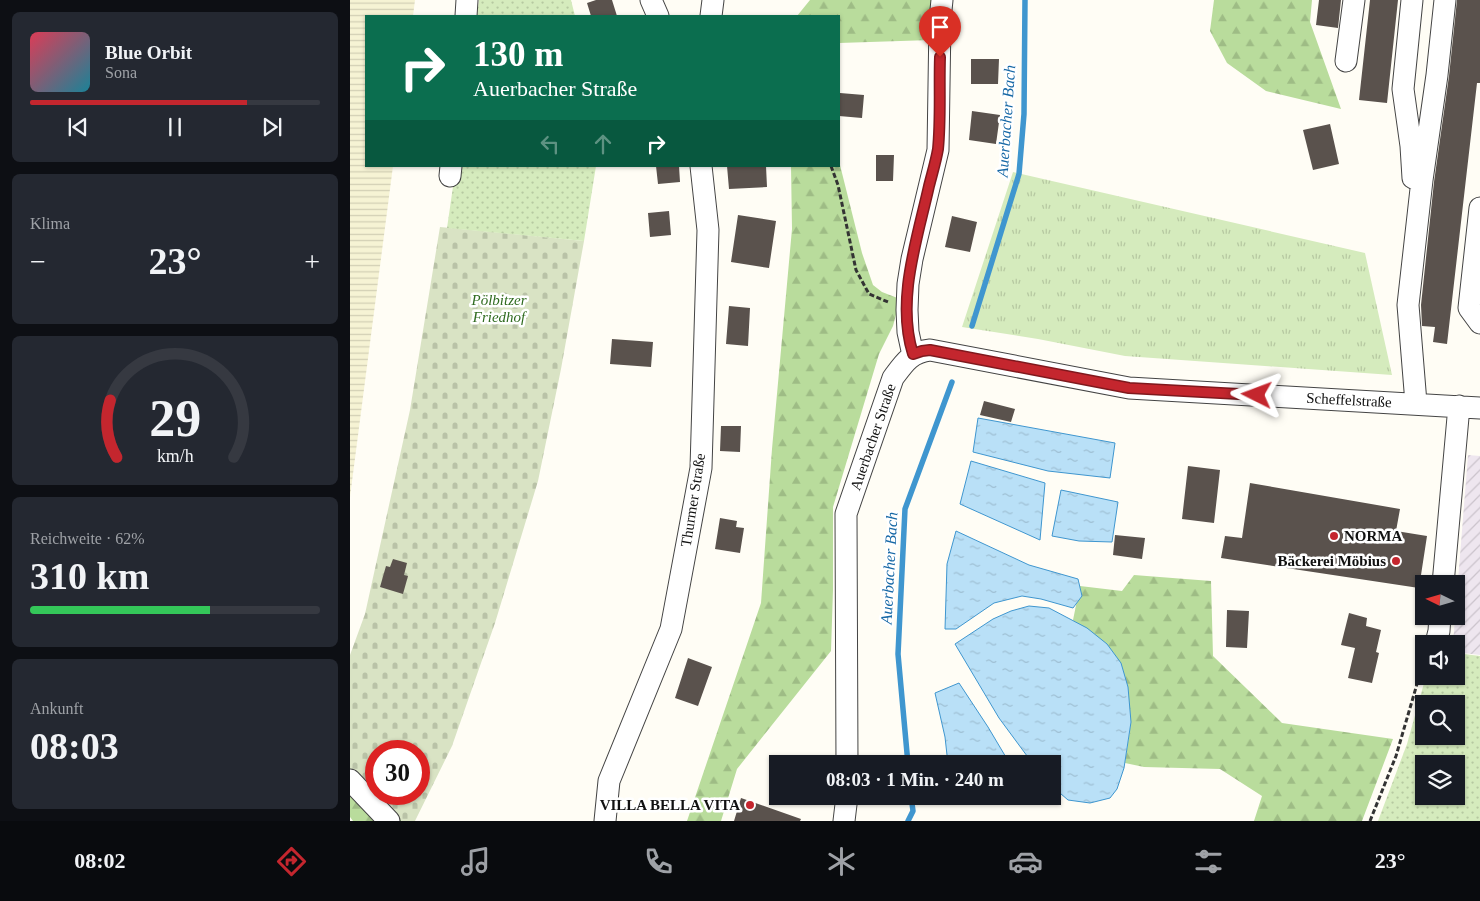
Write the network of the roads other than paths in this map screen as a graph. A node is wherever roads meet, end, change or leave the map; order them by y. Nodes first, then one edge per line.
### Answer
1 (467, 0) edge
2 (651, 0) edge
3 (713, 0) edge
4 (942, 0) edge
5 (1354, 0) edge
6 (1412, 0) edge
7 (1445, 0) edge
8 (466, 15) edge
9 (658, 15) edge
10 (711, 15) edge
11 (1346, 61) dead end
12 (701, 167) edge
13 (1480, 208) edge
14 (1417, 228) junction
15 (1480, 323) edge
16 (913, 354) junction
17 (1416, 403) junction
18 (1459, 406) junction
19 (1480, 408) edge
20 (1444, 575) edge
21 (847, 755) edge
22 (350, 780) edge
23 (846, 805) edge
24 (389, 821) edge
25 (606, 821) edge
26 (844, 821) edge

1 - 8 street
2 - 9 street
3 - 10 street
4 - 16 street
5 - 11 street
6 - 14 street
7 - 14 street
12 - 25 street, Thurmer Straße
13 - 15 street
14 - 17 street
16 - 17 street, Scheffelstraße
16 - 21 street, Auerbacher Straße
17 - 18 street, Scheffelstraße
18 - 19 street, Scheffelstraße
18 - 20 street
22 - 24 street
23 - 26 street

